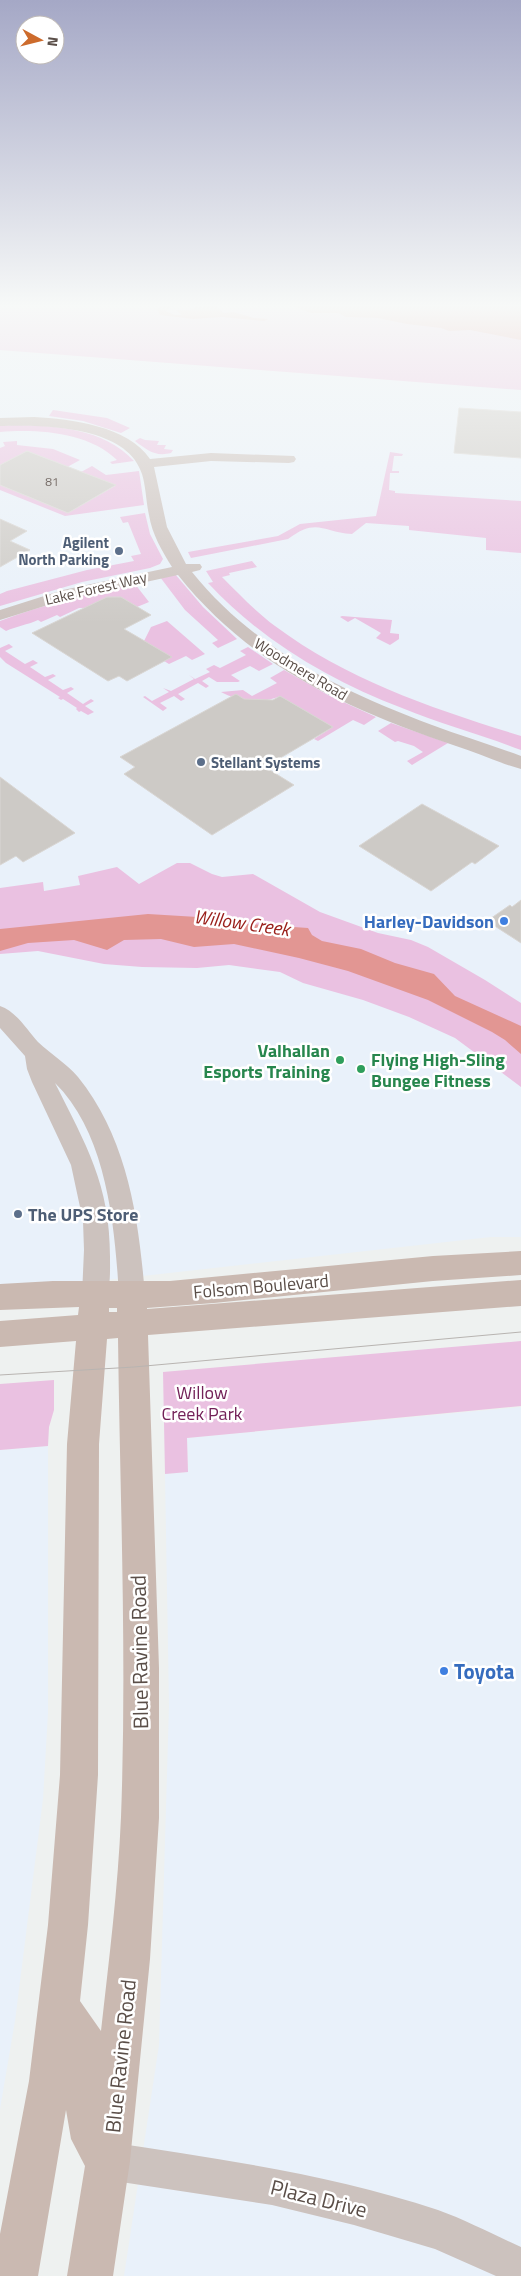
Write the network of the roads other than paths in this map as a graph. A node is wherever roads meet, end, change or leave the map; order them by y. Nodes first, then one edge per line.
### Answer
1 (0, 422) edge
2 (289, 459) dead end
3 (147, 464) junction
4 (188, 568) junction
5 (0, 615) edge
6 (521, 763) edge
7 (0, 1014) edge
8 (36, 1053) junction
9 (521, 1263) edge
10 (521, 1293) edge
11 (0, 1298) edge
12 (133, 1310) junction
13 (94, 1311) junction
14 (0, 1334) edge
15 (58, 2005) junction
16 (108, 2161) junction
17 (521, 2267) edge
18 (15, 2276) edge
19 (90, 2276) edge

1 - 3 street
2 - 3 street
3 - 4 street, Woodmere Road
4 - 5 street, Lake Forest Way
4 - 6 street, Woodmere Road
7 - 8 street, Blue Ravine Road
8 - 12 street, Blue Ravine Road
8 - 13 street
9 - 12 main road, Folsom Boulevard
10 - 12 main road, Folsom Boulevard
11 - 13 main road, Folsom Boulevard
12 - 13 main road, Folsom Boulevard
12 - 16 main road, Blue Ravine Road
13 - 14 main road, Folsom Boulevard
13 - 15 main road
15 - 16 main road
15 - 18 main road
16 - 17 street, Plaza Drive
16 - 19 main road, Blue Ravine Road

